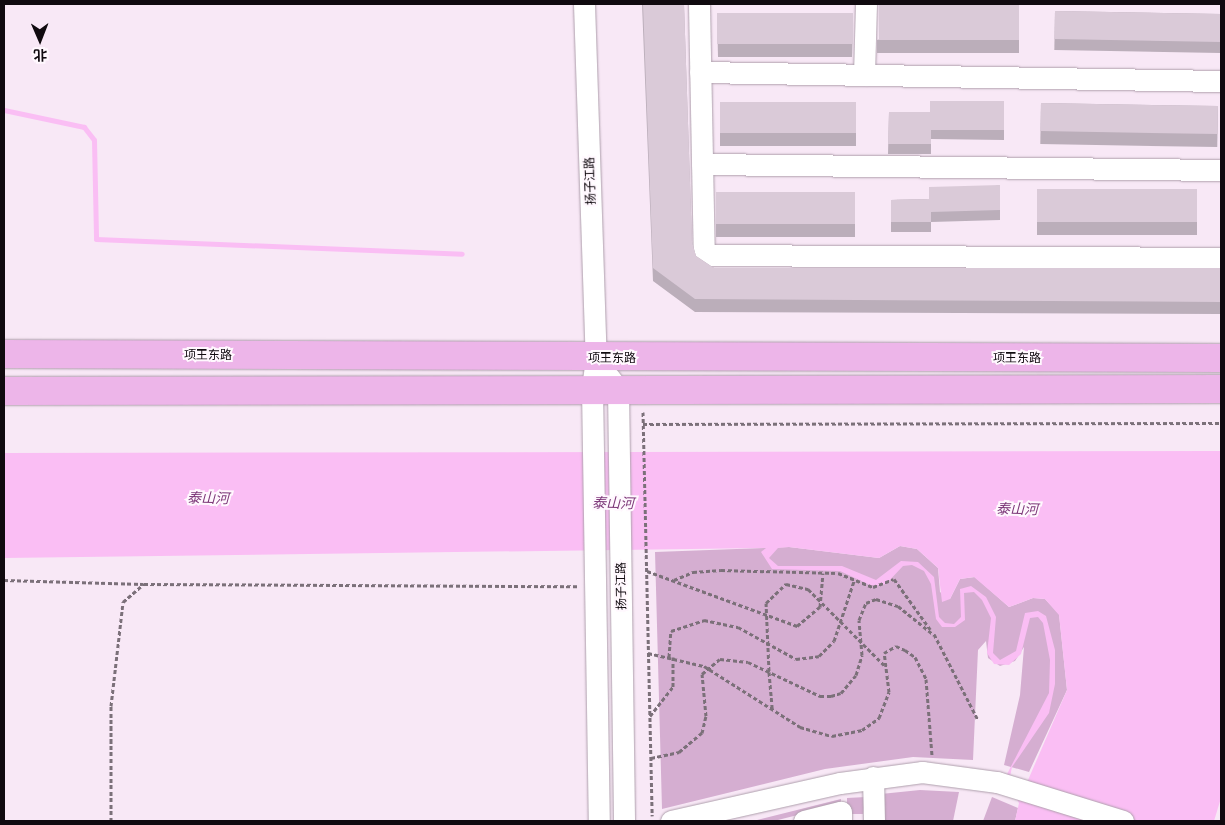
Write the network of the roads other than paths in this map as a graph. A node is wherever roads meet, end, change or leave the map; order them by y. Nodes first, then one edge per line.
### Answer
1 (584, 4) edge
2 (699, 4) edge
3 (866, 4) edge
4 (700, 72) junction
5 (864, 75) junction
6 (1221, 81) edge
7 (702, 164) junction
8 (1221, 170) edge
9 (1221, 258) edge
10 (4, 354) edge
11 (1221, 358) edge
12 (596, 359) junction
13 (605, 388) junction
14 (1221, 389) edge
15 (4, 391) edge
16 (873, 777) junction
17 (599, 821) edge
18 (624, 821) edge
19 (671, 821) edge
20 (804, 821) edge
21 (841, 821) edge
22 (874, 821) edge
23 (1123, 821) edge

1 - 12 street, 扬子江路
2 - 4 street
3 - 5 street
4 - 5 street
4 - 7 street
5 - 6 street
7 - 8 street
7 - 9 street
10 - 12 main road, 项王东路
11 - 12 main road, 项王东路
12 - 13 street, 扬子江路
13 - 14 main road
13 - 15 main road
13 - 17 street, 扬子江路
13 - 18 street, 扬子江路
16 - 19 street
16 - 22 street
16 - 23 street
20 - 21 street

